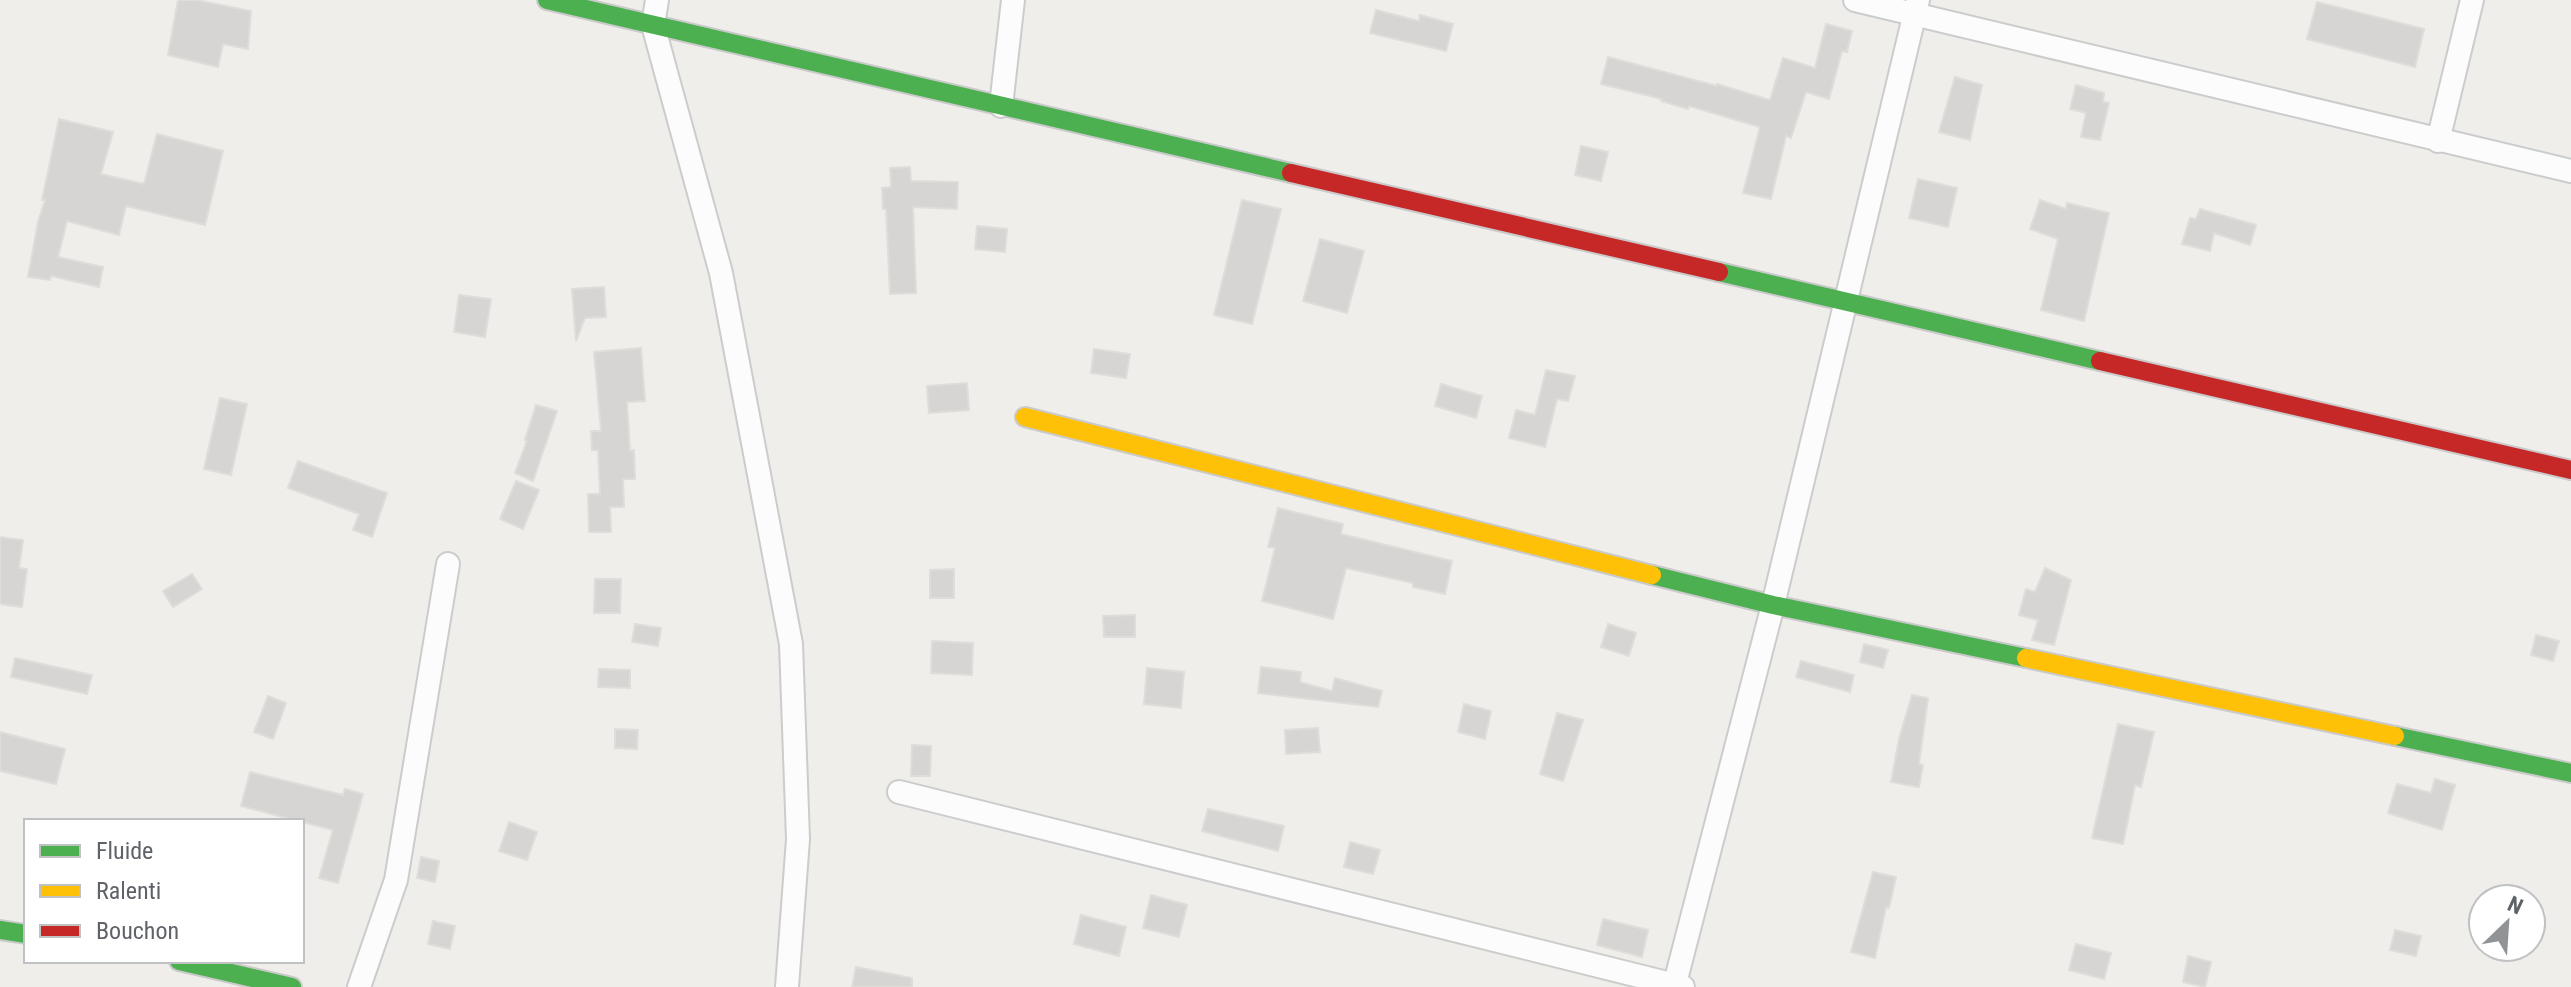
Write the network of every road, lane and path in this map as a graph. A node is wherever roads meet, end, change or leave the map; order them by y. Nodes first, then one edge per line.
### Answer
1 (547, 0) edge
2 (657, 0) edge
3 (1013, 0) edge
4 (1855, 0) edge
5 (2472, 0) edge
6 (1916, 7) edge
7 (653, 25) junction
8 (1001, 106) junction
9 (2438, 141) junction
10 (2571, 171) edge
11 (1846, 303) junction
12 (1025, 417) dead end
13 (2571, 470) edge
14 (448, 564) dead end
15 (1773, 605) junction
16 (2571, 773) edge
17 (899, 792) dead end
18 (0, 930) edge
19 (24, 934) edge
20 (188, 963) edge
21 (1677, 986) edge
22 (292, 987) edge
23 (359, 987) edge
24 (787, 987) edge

1 - 7 street
2 - 7 street
3 - 8 street
4 - 6 street
5 - 9 street
6 - 9 street
6 - 11 street
7 - 8 street
7 - 24 street
8 - 11 street
9 - 10 street
11 - 13 street
11 - 15 street
12 - 15 street
14 - 23 street
15 - 16 street
15 - 21 street
17 - 21 street
18 - 19 street
20 - 22 street

